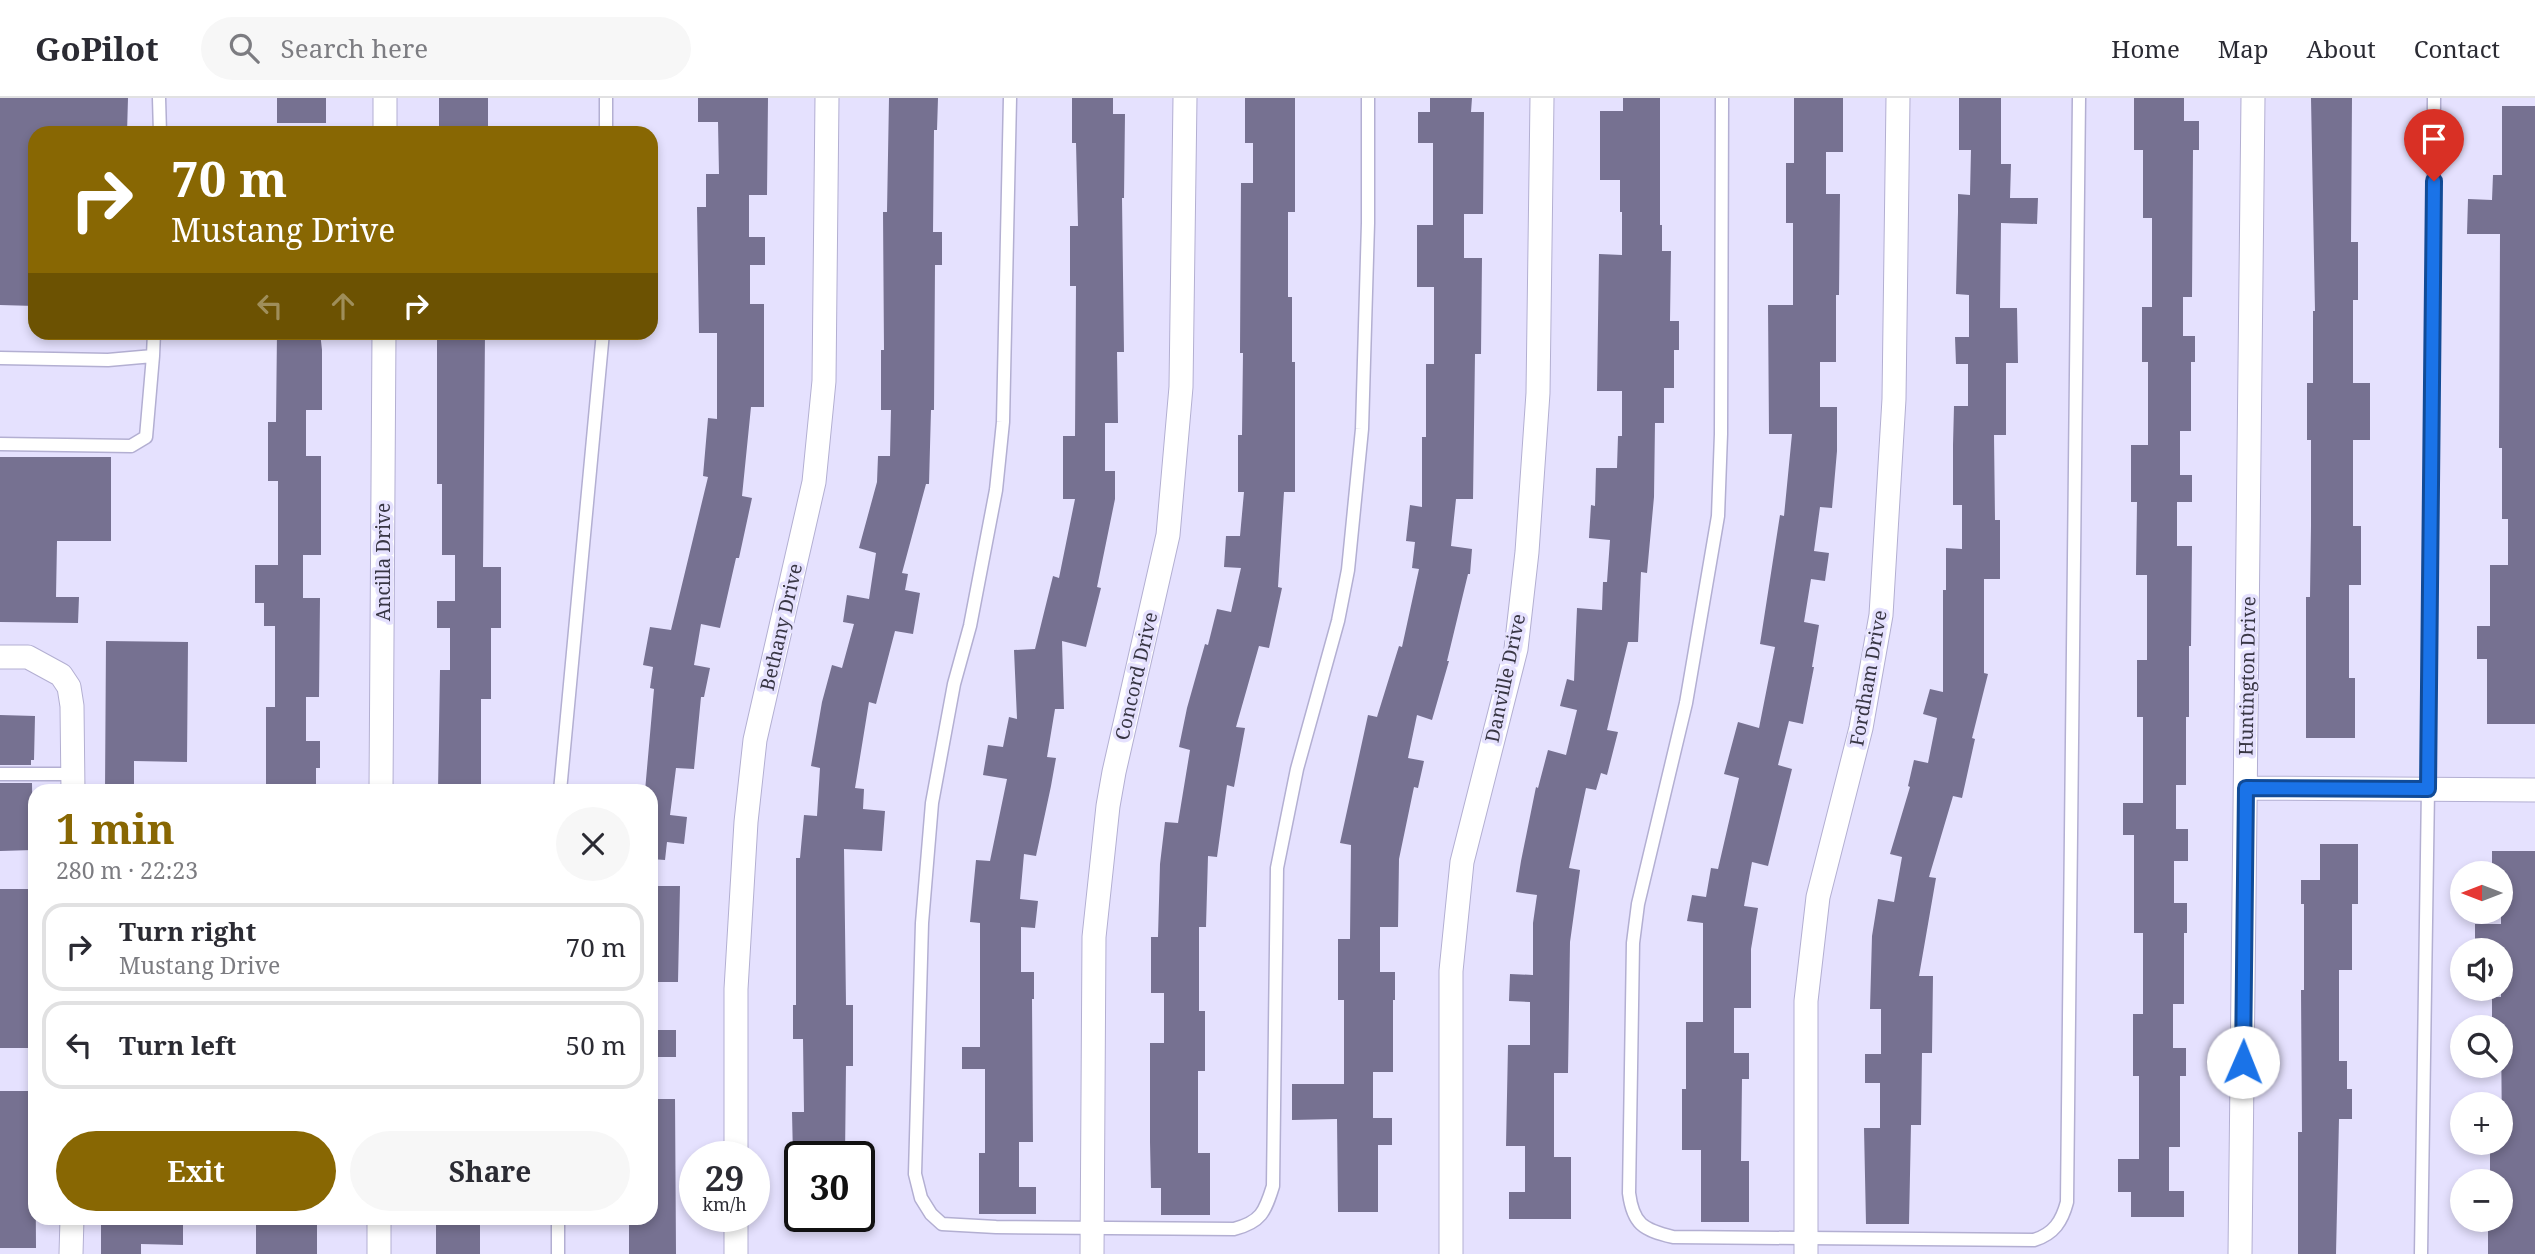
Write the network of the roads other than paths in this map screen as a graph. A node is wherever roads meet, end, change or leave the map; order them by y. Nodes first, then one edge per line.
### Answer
1 (159, 98) edge
2 (385, 98) edge
3 (607, 98) edge
4 (827, 98) edge
5 (1010, 98) edge
6 (1185, 98) edge
7 (1368, 98) edge
8 (1542, 98) edge
9 (1722, 98) edge
10 (1898, 98) edge
11 (2080, 98) edge
12 (2253, 98) edge
13 (2434, 98) edge
14 (160, 126) edge
15 (385, 126) edge
16 (606, 126) edge
17 (154, 340) edge
18 (384, 340) edge
19 (602, 340) edge
20 (153, 356) junction
21 (0, 358) edge
22 (0, 444) edge
23 (0, 657) edge
24 (0, 774) edge
25 (73, 782) edge
26 (382, 784) edge
27 (561, 784) edge
28 (2246, 788) junction
29 (2428, 789) junction
30 (2535, 790) edge
31 (736, 1141) edge
32 (72, 1225) edge
33 (379, 1225) edge
34 (558, 1225) edge
35 (1092, 1227) junction
36 (736, 1232) edge
37 (1806, 1246) edge
38 (71, 1254) edge
39 (379, 1254) edge
40 (558, 1254) edge
41 (736, 1254) edge
42 (1092, 1254) edge
43 (1451, 1254) edge
44 (2240, 1254) edge
45 (2421, 1254) edge

1 - 14 lane
2 - 15 street
3 - 16 lane
4 - 31 street, Bethany Drive
5 - 35 lane
6 - 35 street, Concord Drive
7 - 35 lane
8 - 43 street, Danville Drive
9 - 37 lane
10 - 37 street, Fordham Drive
11 - 37 lane
12 - 28 street, Huntington Drive
13 - 29 lane
17 - 20 lane
18 - 26 street, Ancilla Drive
19 - 27 lane
20 - 21 lane
20 - 22 lane
23 - 25 street
24 - 25 lane
28 - 29 street
28 - 44 street, Huntington Drive
29 - 30 street
29 - 45 lane
32 - 38 street
33 - 39 street
34 - 40 lane
35 - 42 street, Concord Drive
36 - 41 street

